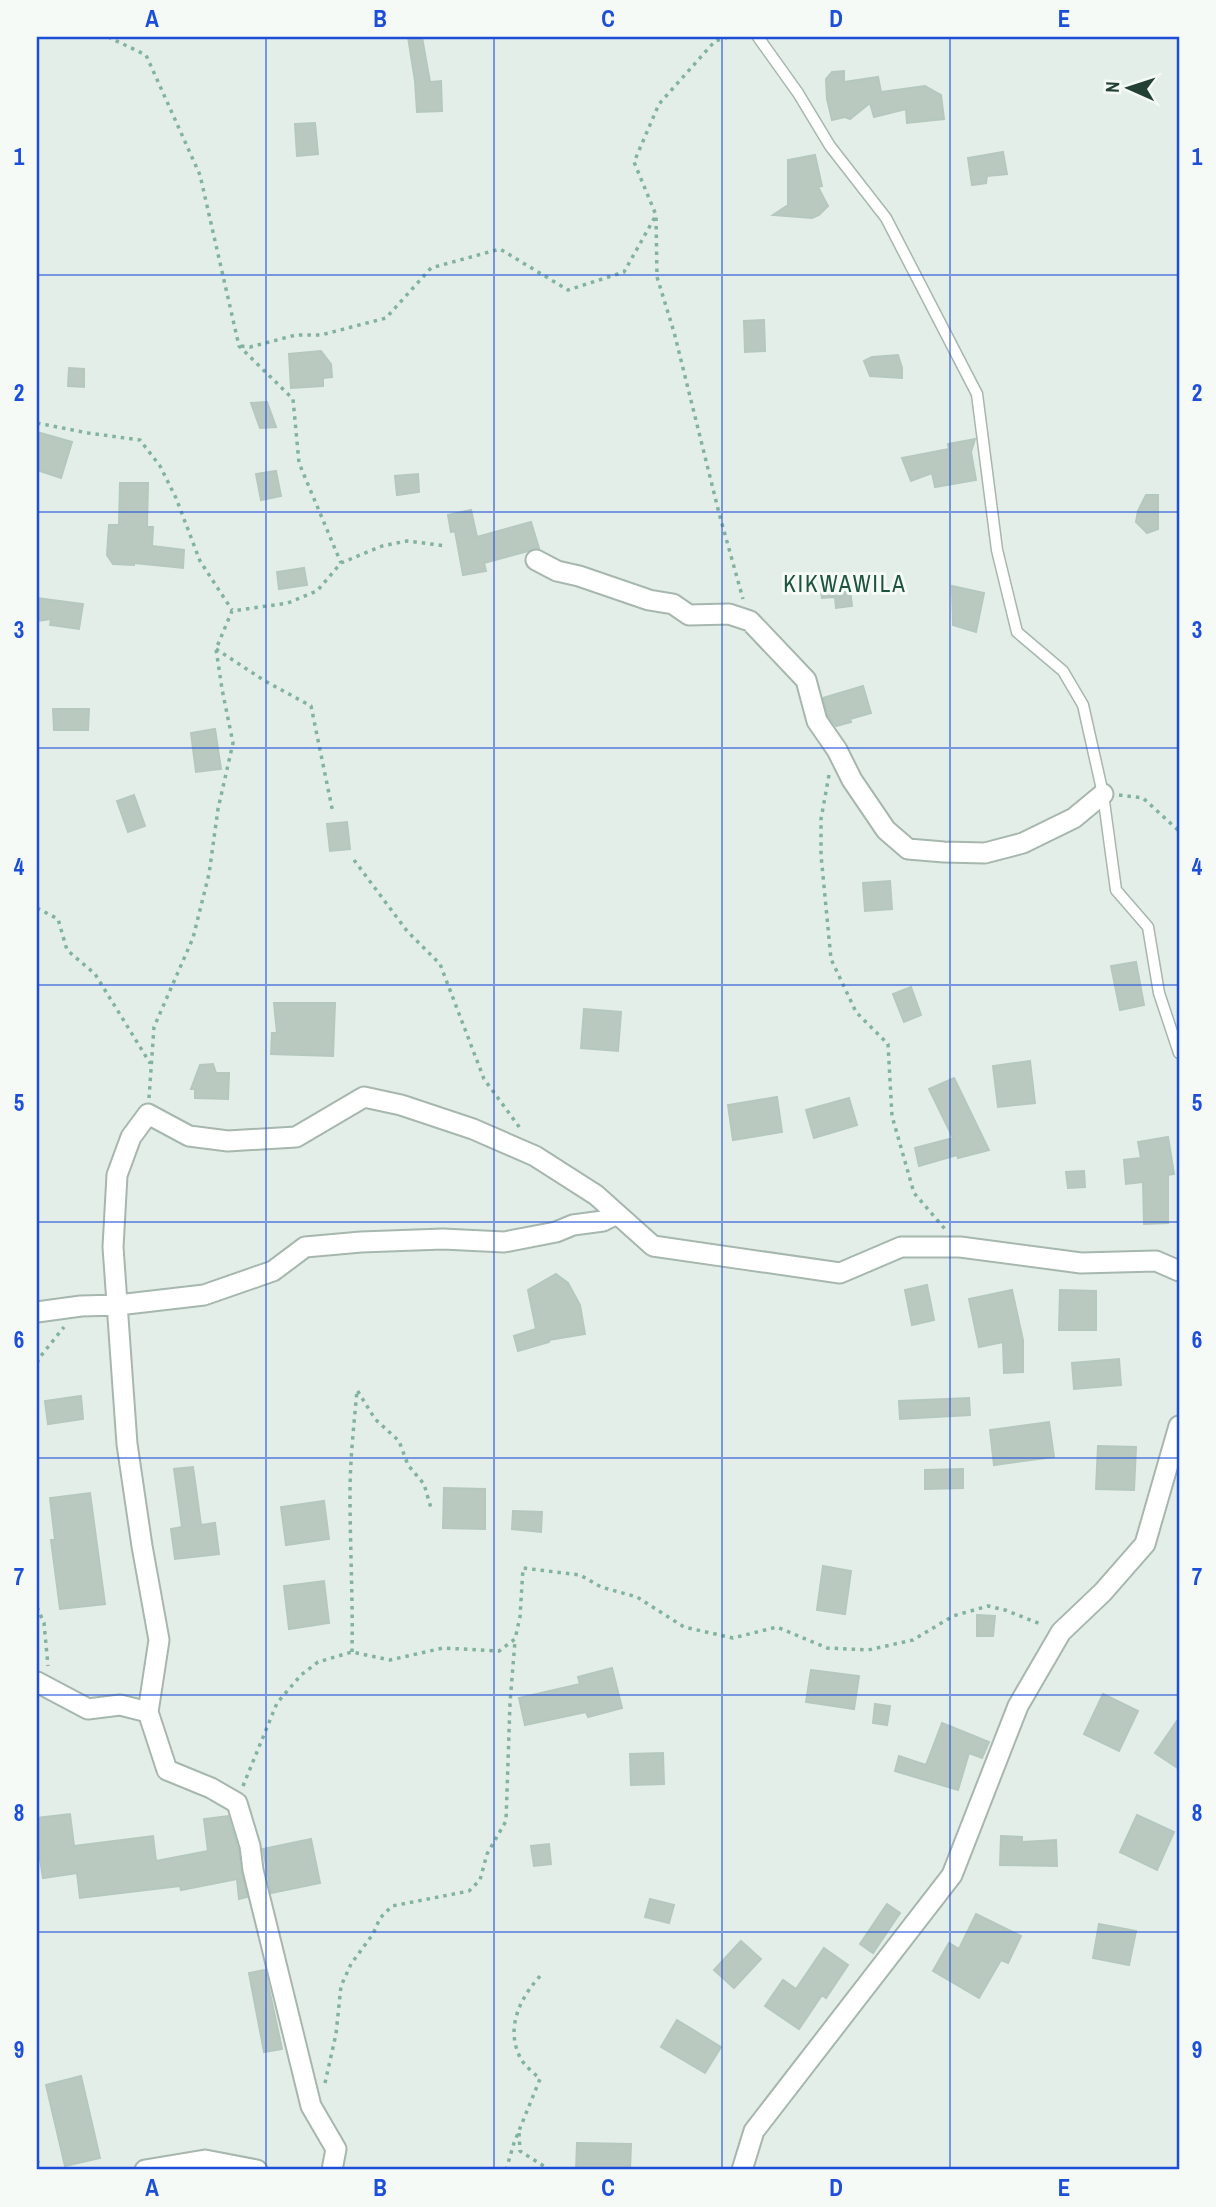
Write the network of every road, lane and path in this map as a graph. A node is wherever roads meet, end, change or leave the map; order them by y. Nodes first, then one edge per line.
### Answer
1 (108, 37) edge
2 (727, 37) edge
3 (758, 37) edge
4 (656, 215) junction
5 (239, 346) junction
6 (37, 423) edge
7 (447, 546) dead end
8 (536, 560) dead end
9 (341, 562) junction
10 (232, 611) junction
11 (750, 621) junction
12 (216, 649) junction
13 (829, 774) dead end
14 (1103, 794) junction
15 (333, 813) dead end
16 (1179, 831) edge
17 (354, 860) dead end
18 (37, 908) edge
19 (1179, 1053) edge
20 (151, 1064) junction
21 (148, 1114) junction
22 (536, 1156) junction
23 (617, 1214) junction
24 (960, 1247) junction
25 (1179, 1270) edge
26 (118, 1305) junction
27 (81, 1306) junction
28 (37, 1312) edge
29 (37, 1363) edge
30 (1179, 1426) edge
31 (431, 1508) dead end
32 (37, 1607) edge
33 (1061, 1632) junction
34 (515, 1639) junction
35 (352, 1652) junction
36 (44, 1685) edge
37 (148, 1712) junction
38 (237, 1804) junction
39 (542, 1974) dead end
40 (311, 2106) junction
41 (519, 2131) junction
42 (37, 2160) edge
43 (41, 2170) edge
44 (145, 2170) edge
45 (257, 2170) edge
46 (332, 2170) edge
47 (506, 2170) edge
48 (550, 2170) edge
49 (741, 2170) edge

1 - 5 path
2 - 4 path
3 - 14 lane
4 - 5 path
4 - 11 path
5 - 9 path
6 - 10 path
7 - 9 path
8 - 11 street
9 - 10 path
10 - 12 path
11 - 14 street
12 - 15 path
12 - 20 path
13 - 24 path
14 - 16 path
14 - 19 lane
17 - 22 path
18 - 20 path
20 - 21 path
21 - 22 street
21 - 26 street
22 - 23 street
23 - 24 street
23 - 26 street
24 - 25 street
26 - 27 street
26 - 37 street
27 - 28 street
27 - 29 path
30 - 33 street
31 - 35 path
32 - 36 path
33 - 34 path
33 - 49 street
34 - 35 path
34 - 40 path
35 - 38 path
36 - 37 street
37 - 38 street
38 - 40 street
39 - 41 path
40 - 46 street
41 - 47 path
41 - 48 path
42 - 43 path
44 - 45 street

